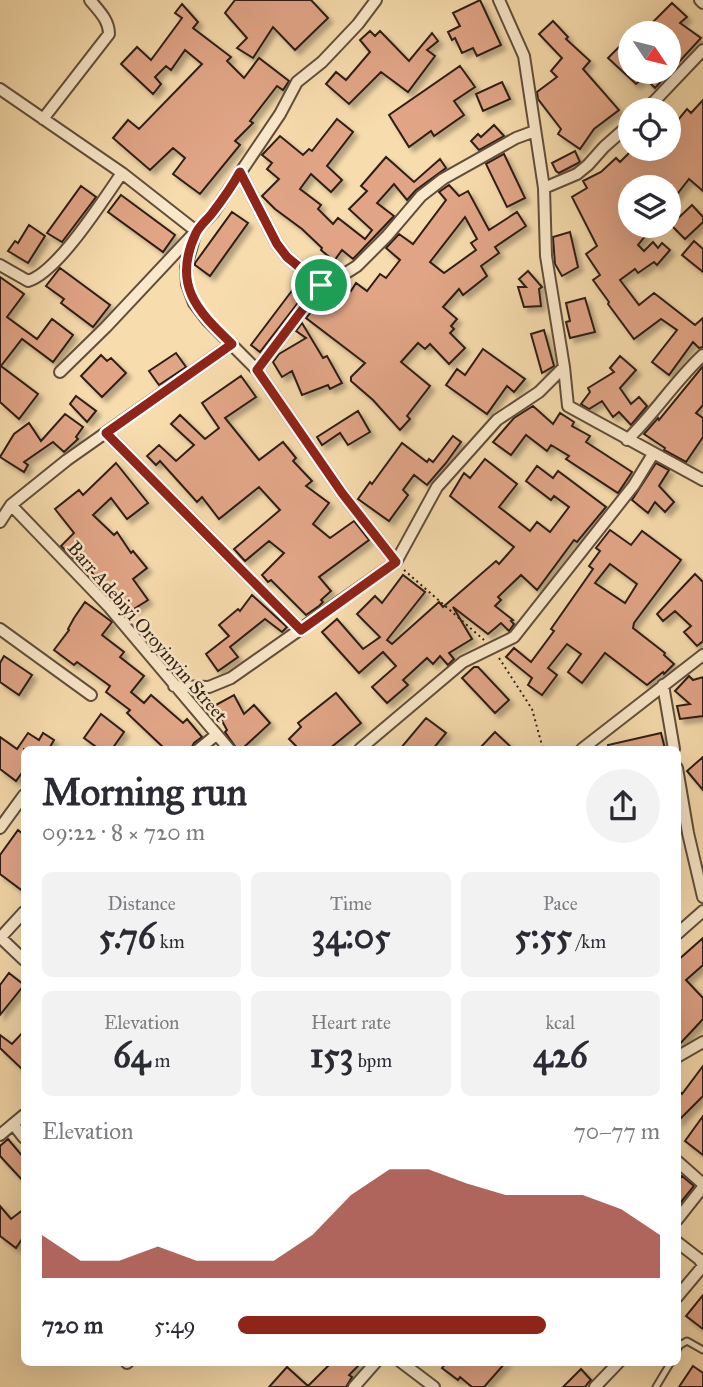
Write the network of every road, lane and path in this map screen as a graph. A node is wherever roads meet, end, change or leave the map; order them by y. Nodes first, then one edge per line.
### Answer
1 (90, 0) edge
2 (376, 0) edge
3 (499, 0) edge
4 (703, 50) edge
5 (0, 89) edge
6 (657, 98) edge
7 (43, 118) junction
8 (535, 131) junction
9 (618, 135) edge
10 (240, 172) junction
11 (122, 173) junction
12 (544, 188) junction
13 (197, 231) junction
14 (0, 265) edge
15 (321, 285) junction
16 (232, 344) junction
17 (703, 355) edge
18 (564, 367) junction
19 (257, 370) junction
20 (60, 372) dead end
21 (106, 433) junction
22 (627, 440) junction
23 (653, 454) junction
24 (703, 480) edge
25 (11, 505) junction
26 (0, 522) edge
27 (396, 562) junction
28 (0, 629) edge
29 (301, 630) junction
30 (703, 655) edge
31 (174, 685) junction
32 (663, 685) junction
33 (91, 695) dead end
34 (216, 735) junction
35 (203, 746) edge
36 (226, 746) edge
37 (364, 746) edge
38 (586, 746) edge
39 (673, 746) edge
40 (681, 792) edge
41 (21, 799) edge
42 (0, 828) edge
43 (703, 897) edge
44 (703, 911) edge
45 (21, 915) edge
46 (681, 930) edge
47 (0, 937) edge
48 (21, 957) edge
49 (703, 1042) edge
50 (681, 1054) edge
51 (21, 1117) edge
52 (13, 1124) junction
53 (21, 1134) edge
54 (0, 1135) edge
55 (681, 1165) edge
56 (703, 1186) edge
57 (681, 1215) edge
58 (681, 1245) edge
59 (703, 1266) edge
60 (681, 1292) edge
61 (681, 1344) edge
62 (703, 1350) edge
63 (372, 1366) edge
64 (406, 1366) edge
65 (615, 1366) edge
66 (669, 1366) edge
67 (602, 1385) edge
68 (354, 1387) edge
69 (434, 1387) edge
70 (656, 1387) edge

1 - 7 street
2 - 10 street
3 - 8 street
4 - 6 street
5 - 7 street
7 - 11 street
8 - 12 street
8 - 15 street
9 - 12 street
10 - 13 street
10 - 15 street
11 - 13 street
11 - 14 street
12 - 18 street
13 - 16 street
13 - 20 street
15 - 19 street
16 - 19 street
16 - 21 street
17 - 22 street
18 - 22 street
18 - 27 street
19 - 27 street
21 - 25 street
21 - 29 street
22 - 23 street
23 - 24 street
23 - 37 street
25 - 26 street
25 - 31 street, Barr Adebiyi Oroyinyin Street
27 - 29 street
28 - 33 street
29 - 31 street
30 - 32 street
31 - 34 street, Barr Adebiyi Oroyinyin Street
32 - 38 street
32 - 39 street
34 - 35 street
34 - 36 street, Barr Adebiyi Oroyinyin Street
40 - 43 street
41 - 42 street
44 - 46 street
45 - 47 street
47 - 48 street
49 - 50 street
51 - 52 street
52 - 53 street
52 - 54 street
55 - 56 street
56 - 57 street
58 - 59 street
59 - 60 street
61 - 62 lane
63 - 68 street
64 - 69 street
65 - 67 street
66 - 70 lane

